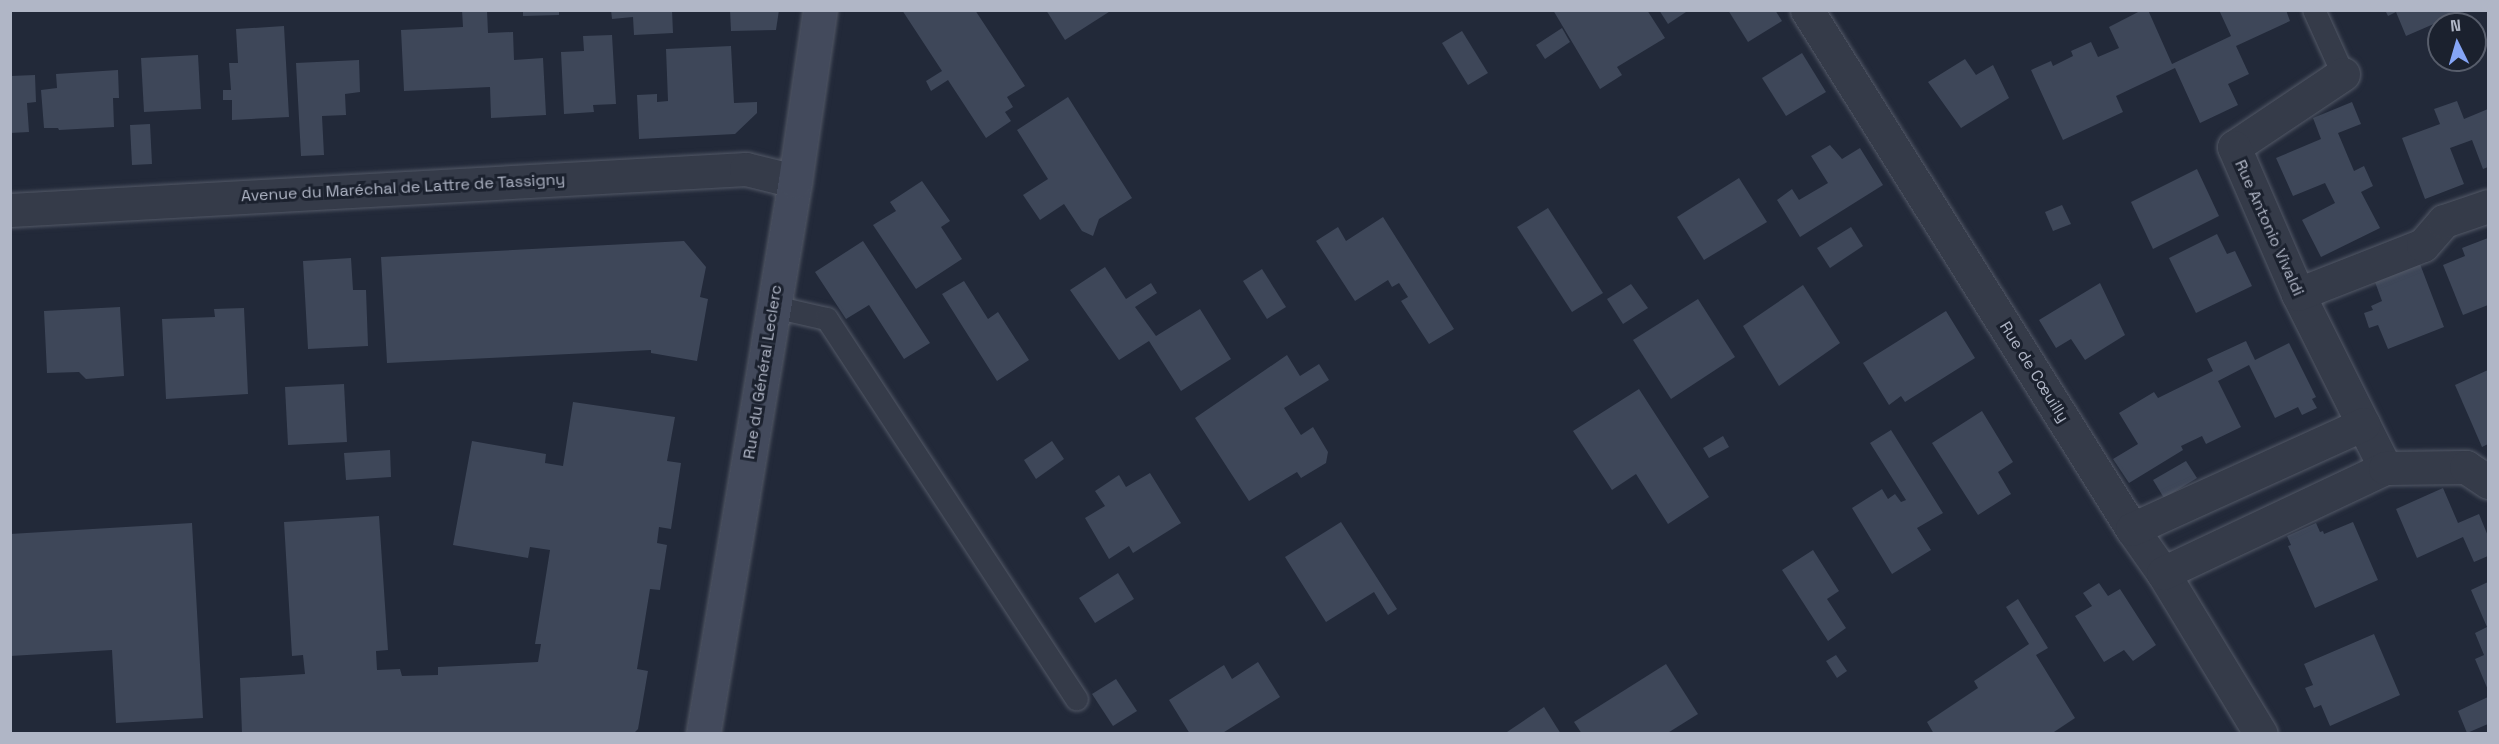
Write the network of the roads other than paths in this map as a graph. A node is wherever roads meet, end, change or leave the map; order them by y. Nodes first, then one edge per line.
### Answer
1 (820, 10) edge
2 (1807, 10) edge
3 (2314, 10) edge
4 (2343, 74) joint
5 (795, 181) junction
6 (2488, 206) edge
7 (10, 210) edge
8 (2298, 294) junction
9 (774, 307) junction
10 (2363, 424) junction
11 (2385, 468) junction
12 (2488, 482) edge
13 (2132, 529) junction
14 (2163, 573) junction
15 (1077, 699) dead end
16 (703, 734) edge
17 (2261, 734) edge

1 - 5 main road, Rue du Général Leclerc
2 - 13 street, Rue de Cœuilly
3 - 4 lane, Rue Antonio Vivaldi
4 - 8 street, Rue Antonio Vivaldi
5 - 7 street, Avenue du Maréchal de Lattre de Tassigny
5 - 9 main road, Rue du Général Leclerc
6 - 8 street
8 - 10 street, Rue Antonio Vivaldi
9 - 15 lane
9 - 16 main road, Rue du Général Leclerc
10 - 11 street, Rue Antonio Vivaldi
10 - 13 street
11 - 12 street
11 - 14 street
13 - 14 street, Rue de Cœuilly
14 - 17 street, Rue de Cœuilly

